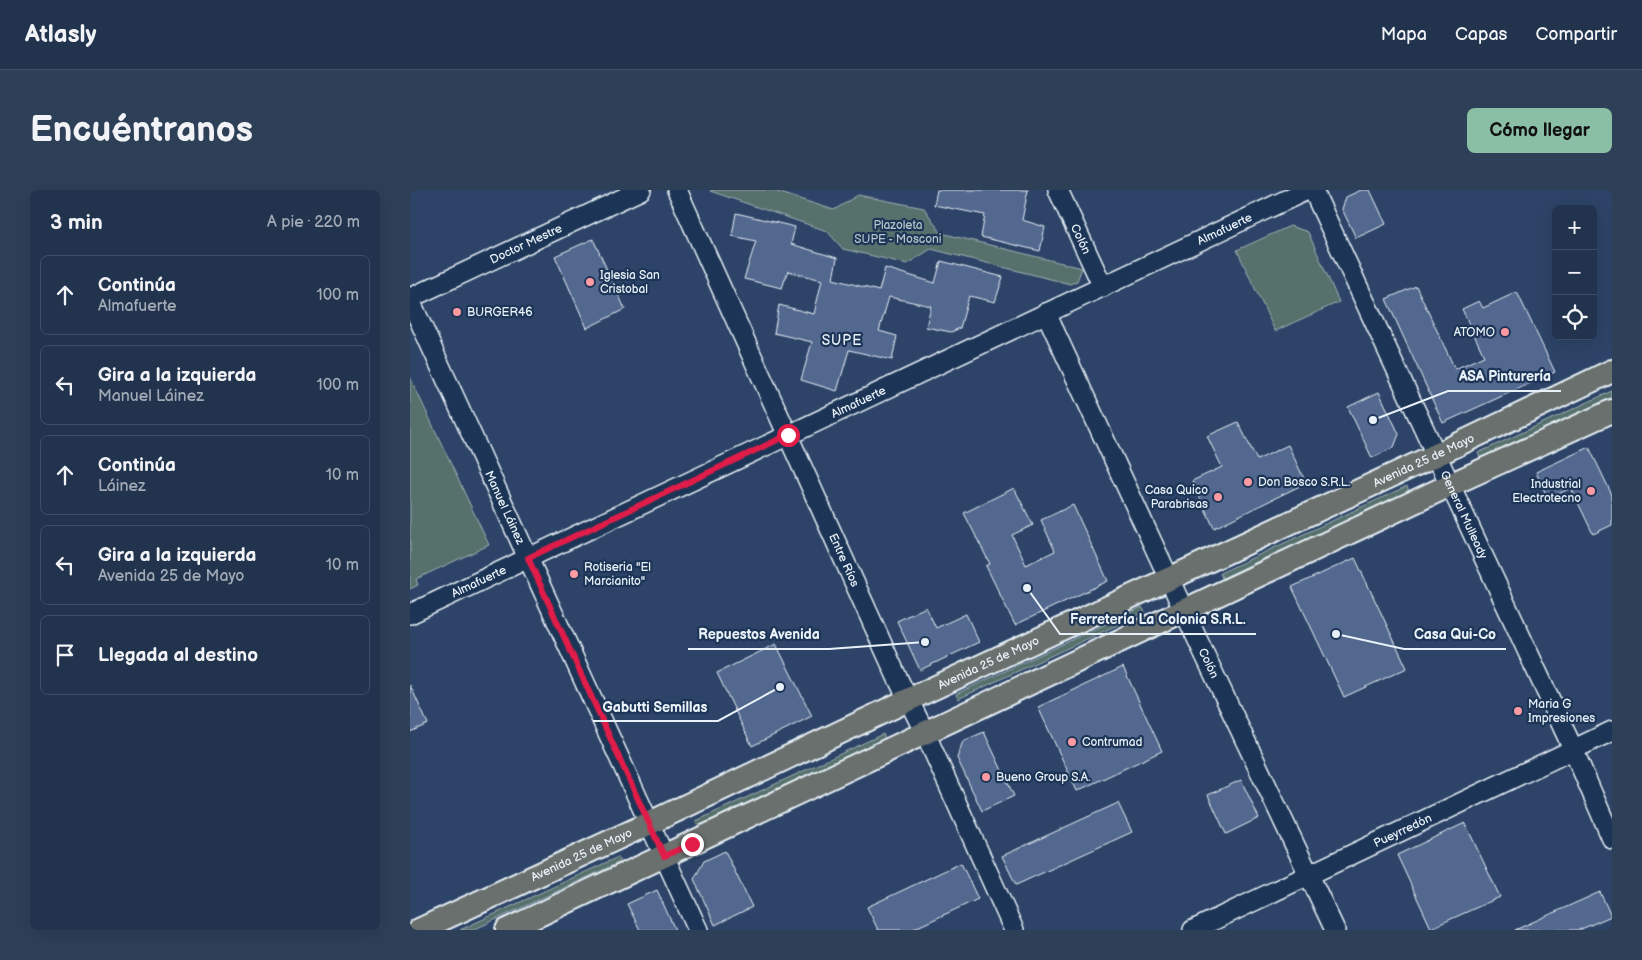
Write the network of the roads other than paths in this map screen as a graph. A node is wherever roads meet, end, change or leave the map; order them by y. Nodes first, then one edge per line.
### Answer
1 (641, 190) edge
2 (677, 190) edge
3 (1058, 190) edge
4 (1307, 190) edge
5 (1313, 190) edge
6 (1103, 287) junction
7 (410, 300) edge
8 (1046, 313) junction
9 (1612, 371) edge
10 (1612, 411) edge
11 (788, 435) junction
12 (1436, 455) junction
13 (1450, 485) junction
14 (528, 558) junction
15 (1170, 579) junction
16 (1184, 611) junction
17 (410, 614) edge
18 (908, 700) junction
19 (1612, 731) edge
20 (925, 733) junction
21 (1573, 749) junction
22 (650, 823) junction
23 (1612, 839) edge
24 (664, 856) junction
25 (1310, 876) junction
26 (419, 930) edge
27 (507, 930) edge
28 (698, 930) edge
29 (1014, 930) edge
30 (1193, 930) edge
31 (1335, 930) edge

1 - 7 street, Doctor Mestre
2 - 11 street, Entre Ríos
3 - 6 street, Colón
4 - 6 street, Almafuerte
5 - 12 street, General Mulleady
6 - 8 street, Almafuerte
7 - 14 street, Manuel Láinez
8 - 11 street, Almafuerte
8 - 15 street, Colón
9 - 12 main road, Avenida 25 de Mayo
10 - 13 main road
11 - 14 street, Almafuerte
11 - 18 street, Entre Ríos
12 - 13 street, General Mulleady
12 - 15 main road, Avenida 25 de Mayo
13 - 16 main road
13 - 21 street, General Mulleady
14 - 17 street, Almafuerte
14 - 22 street, Manuel Láinez
15 - 16 street, Colón
15 - 18 main road, Avenida 25 de Mayo
16 - 20 main road
16 - 25 street, Colón
18 - 20 street, Entre Ríos
18 - 22 main road, Avenida 25 de Mayo
19 - 21 street, Pueyrredón
20 - 24 main road
20 - 29 street, Entre Ríos
21 - 23 street, General Mulleady
21 - 25 street, Pueyrredón
22 - 24 street, Manuel Láinez
22 - 26 main road, Avenida 25 de Mayo
24 - 27 main road
24 - 28 street
25 - 30 street, Pueyrredón
25 - 31 street, Colón

